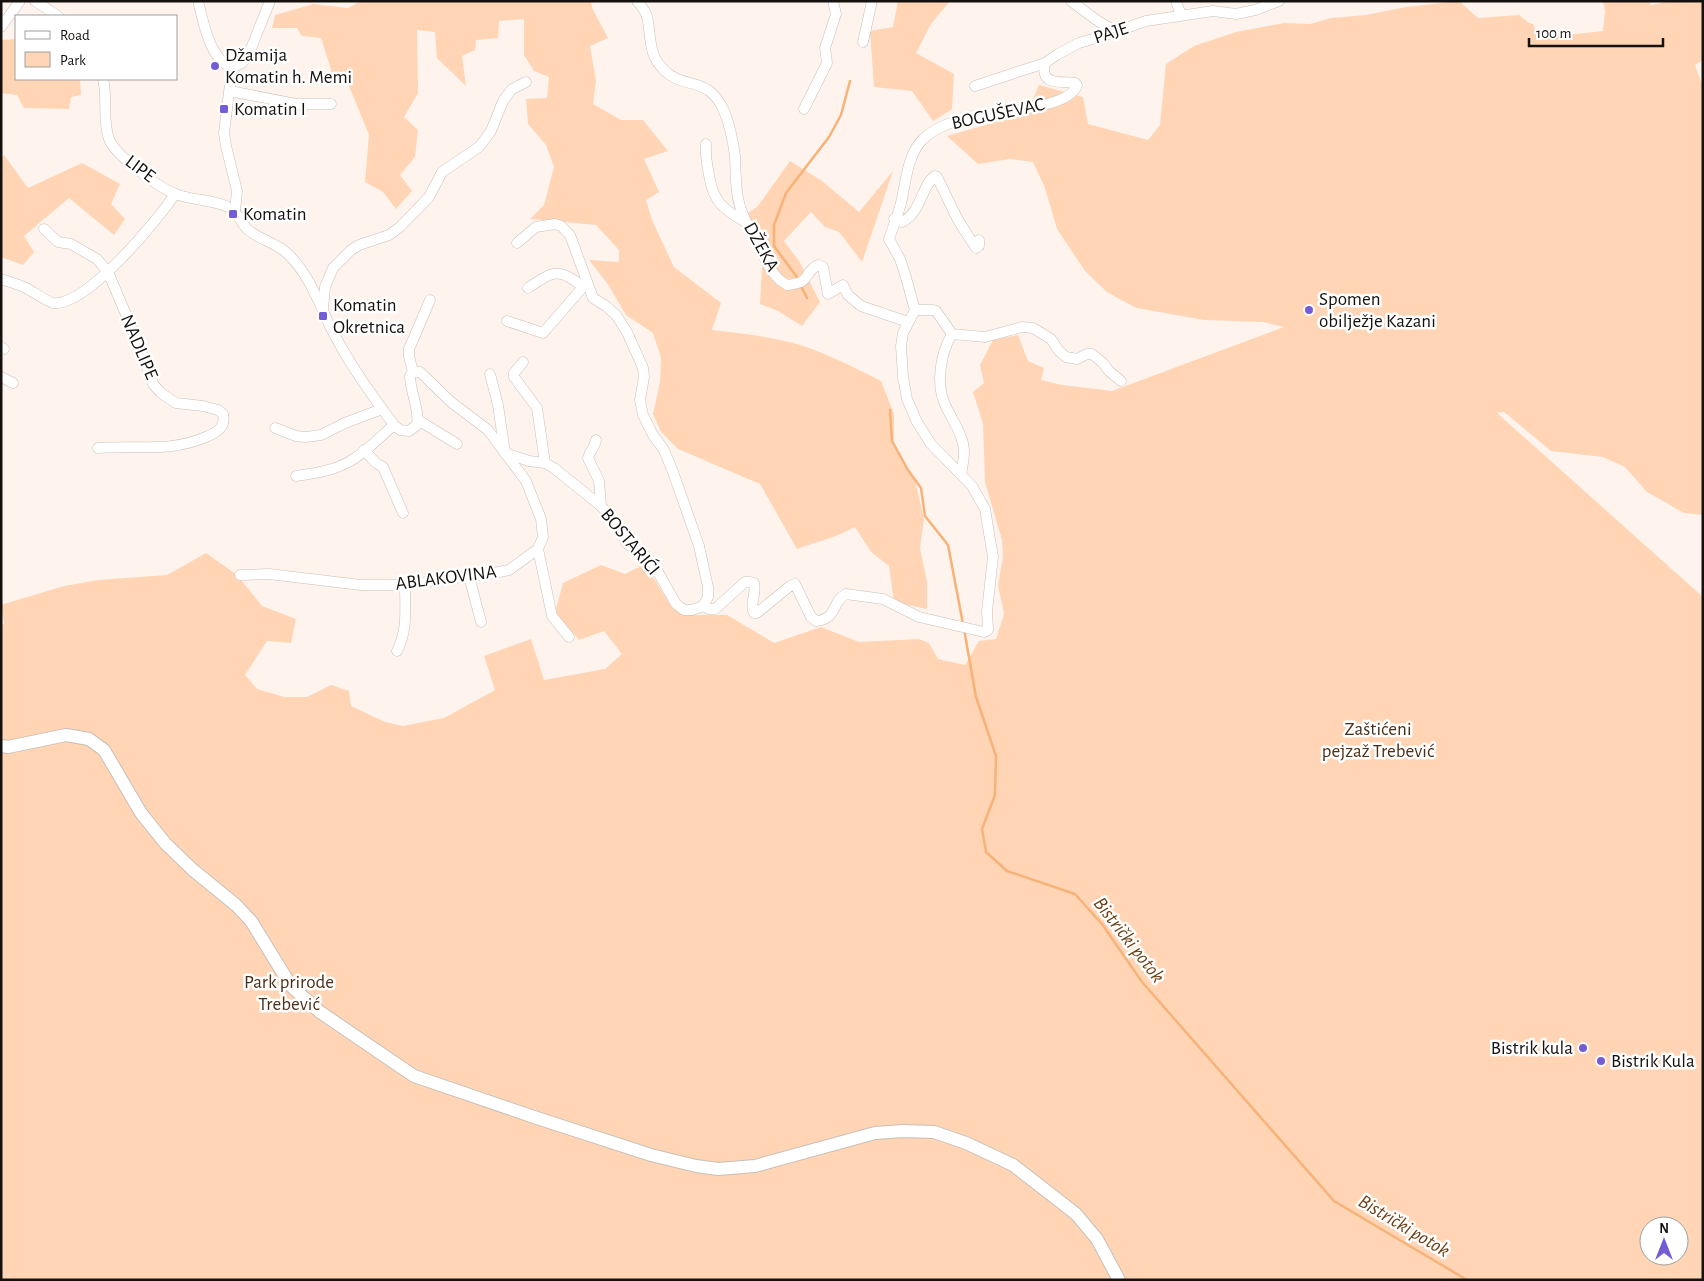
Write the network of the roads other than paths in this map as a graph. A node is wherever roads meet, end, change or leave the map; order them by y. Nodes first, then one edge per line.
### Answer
1 (20, 1) edge
2 (35, 1) edge
3 (198, 1) edge
4 (637, 1) edge
5 (833, 1) edge
6 (872, 1) edge
7 (1071, 1) edge
8 (1176, 1) edge
9 (1279, 1) edge
10 (269, 2) edge
11 (56, 15) edge
12 (1181, 15) junction
13 (1, 27) edge
14 (1116, 32) junction
15 (863, 42) dead end
16 (1045, 63) junction
17 (232, 68) junction
18 (103, 80) edge
19 (526, 82) dead end
20 (975, 86) dead end
21 (230, 91) junction
22 (331, 104) dead end
23 (804, 109) dead end
24 (706, 144) dead end
25 (175, 194) junction
26 (234, 212) junction
27 (894, 219) junction
28 (748, 223) junction
29 (44, 229) dead end
30 (979, 240) dead end
31 (517, 243) dead end
32 (108, 272) junction
33 (1, 279) edge
34 (585, 285) junction
35 (528, 288) dead end
36 (430, 300) dead end
37 (323, 309) junction
38 (915, 310) junction
39 (507, 321) dead end
40 (908, 322) junction
41 (952, 334) junction
42 (523, 362) dead end
43 (413, 372) junction
44 (490, 374) dead end
45 (1, 376) edge
46 (1121, 381) dead end
47 (13, 383) dead end
48 (382, 408) junction
49 (418, 420) junction
50 (394, 425) junction
51 (275, 428) dead end
52 (596, 440) dead end
53 (457, 444) dead end
54 (98, 448) dead end
55 (364, 450) junction
56 (505, 453) junction
57 (545, 463) junction
58 (962, 474) junction
59 (296, 476) dead end
60 (601, 506) junction
61 (403, 513) dead end
62 (538, 549) junction
63 (240, 575) dead end
64 (469, 576) junction
65 (405, 585) junction
66 (703, 606) junction
67 (481, 622) dead end
68 (568, 637) dead end
69 (397, 651) dead end
70 (1, 746) edge
71 (1118, 1280) edge

1 - 13 street
2 - 11 street
3 - 17 street
4 - 28 street, DŽEKA
5 - 23 street
6 - 15 street
7 - 14 street
8 - 12 street
9 - 12 street, PAJE
10 - 17 street
12 - 14 street, PAJE
14 - 16 street, PAJE
16 - 20 street, PAJE
16 - 27 street, BOGUŠEVAC
17 - 21 street
18 - 25 street, LIPE
19 - 37 street
21 - 22 street
21 - 26 street
24 - 28 street
25 - 26 street, LIPE
25 - 32 street
26 - 37 street
27 - 30 street
27 - 38 street, BOGUŠEVAC
28 - 40 street, DŽEKA
29 - 32 street
31 - 34 street
32 - 33 street
32 - 54 street, NADLIPE
34 - 35 street
34 - 39 street
34 - 66 street
36 - 43 street
37 - 48 street
38 - 40 street
38 - 41 street
40 - 58 street
41 - 46 street
41 - 58 street
42 - 57 street
43 - 49 street
43 - 56 street
44 - 56 street
45 - 47 street
48 - 50 street
48 - 51 street
49 - 50 street
49 - 53 street
50 - 55 street
52 - 60 street
55 - 59 street
55 - 61 street
56 - 57 street, BOSTARIĆI
56 - 62 street
57 - 60 street, BOSTARIĆI
58 - 66 street, BOSTARIĆI
60 - 66 street, BOSTARIĆI
62 - 64 street, ABLAKOVINA
62 - 68 street
63 - 65 street, ABLAKOVINA
64 - 65 street, ABLAKOVINA
64 - 67 street
65 - 69 street
70 - 71 main road

